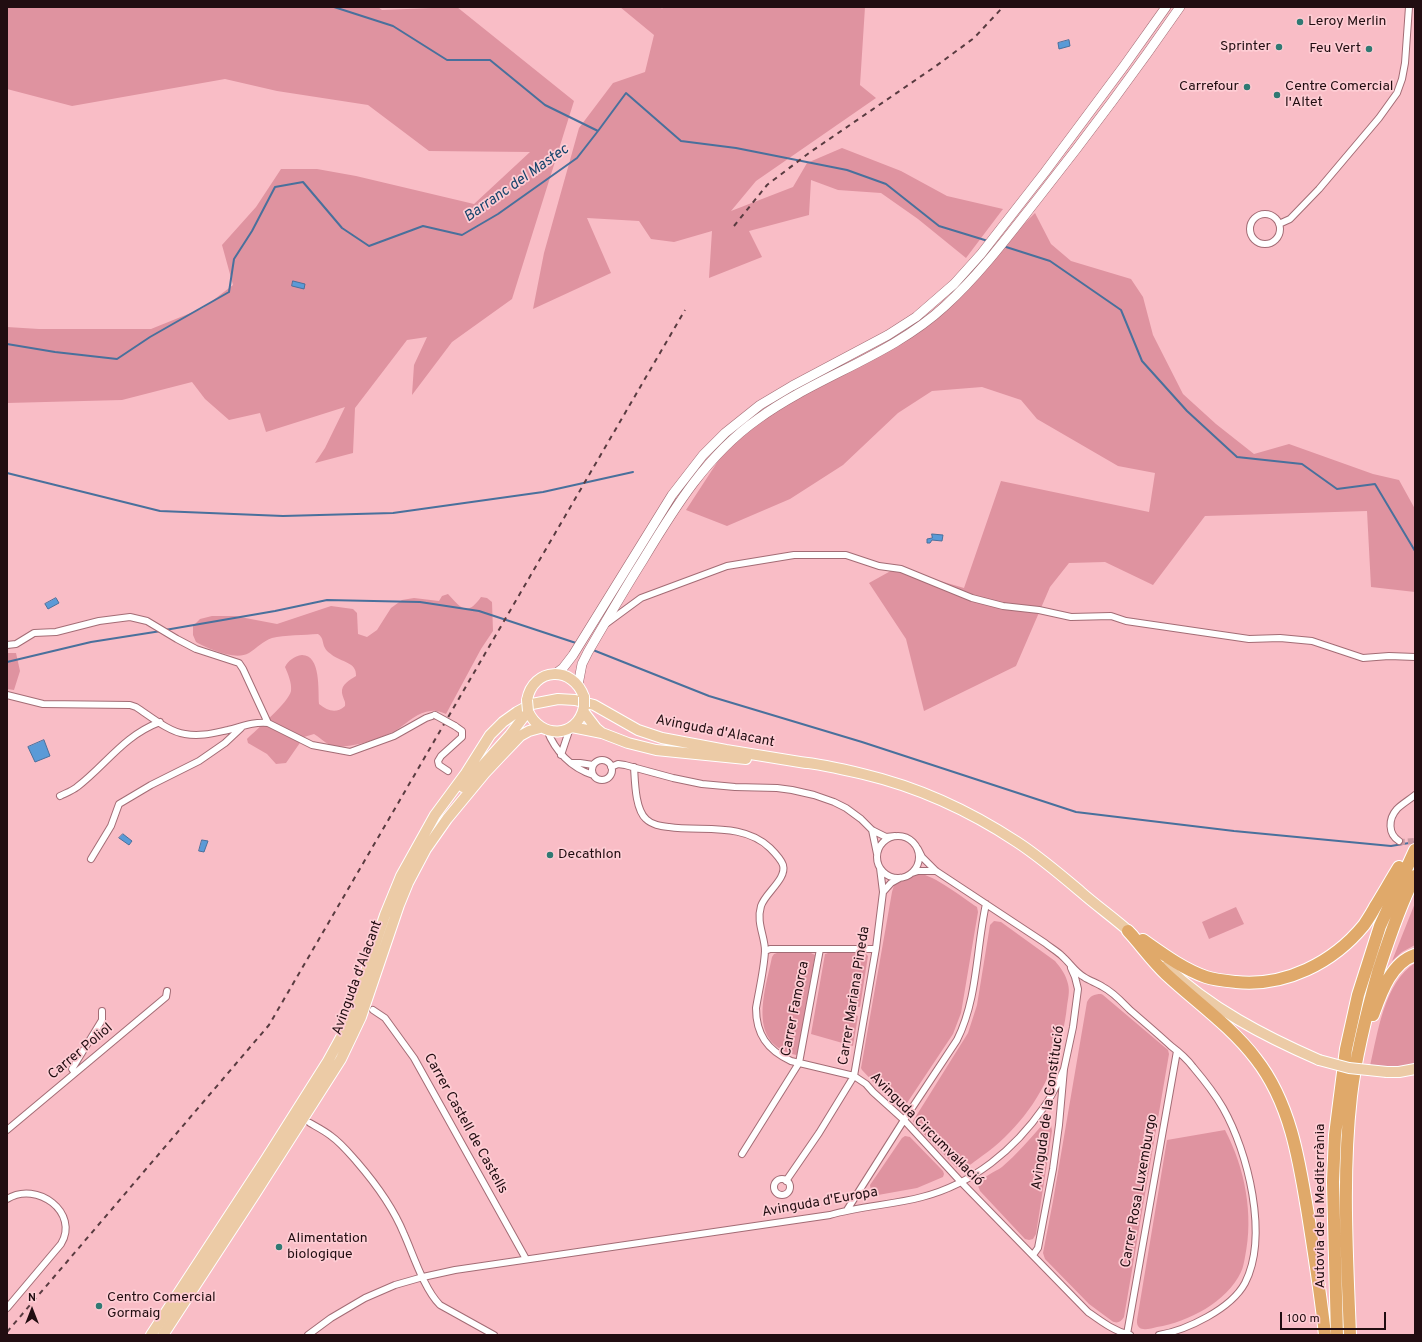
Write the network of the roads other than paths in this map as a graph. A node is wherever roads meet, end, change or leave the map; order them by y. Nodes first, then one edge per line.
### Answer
1 (1166, 7) edge
2 (1180, 7) edge
3 (1408, 7) edge
4 (1279, 224) junction
5 (604, 625) junction
6 (7, 645) edge
7 (1415, 657) edge
8 (555, 674) junction
9 (578, 685) junction
10 (7, 695) edge
11 (584, 709) junction
12 (528, 711) junction
13 (160, 722) junction
14 (268, 723) junction
15 (244, 726) junction
16 (571, 727) junction
17 (544, 729) junction
18 (602, 733) junction
19 (561, 755) junction
20 (571, 763) junction
21 (806, 763) junction
22 (593, 765) junction
23 (611, 767) junction
24 (634, 767) junction
25 (448, 771) dead end
26 (592, 775) junction
27 (1415, 795) edge
28 (60, 796) dead end
29 (872, 830) junction
30 (425, 833) junction
31 (895, 836) junction
32 (1399, 841) dead end
33 (1415, 846) edge
34 (918, 849) junction
35 (1415, 850) edge
36 (878, 856) junction
37 (91, 859) dead end
38 (879, 865) junction
39 (936, 871) junction
40 (911, 874) junction
41 (1415, 876) edge
42 (902, 877) junction
43 (884, 892) junction
44 (986, 904) junction
45 (1128, 931) junction
46 (820, 949) junction
47 (875, 949) junction
48 (765, 951) junction
49 (1415, 954) edge
50 (1070, 965) junction
51 (167, 991) dead end
52 (372, 1010) dead end
53 (102, 1011) dead end
54 (1359, 1049) junction
55 (1177, 1051) junction
56 (799, 1063) junction
57 (1064, 1069) junction
58 (1415, 1069) edge
59 (75, 1073) junction
60 (854, 1076) junction
61 (904, 1120) junction
62 (310, 1123) dead end
63 (7, 1130) edge
64 (742, 1154) dead end
65 (786, 1181) dead end
66 (961, 1182) junction
67 (7, 1199) edge
68 (847, 1210) junction
69 (1033, 1255) junction
70 (526, 1259) junction
71 (423, 1277) junction
72 (7, 1308) edge
73 (151, 1335) edge
74 (163, 1335) edge
75 (308, 1335) edge
76 (494, 1335) edge
77 (1129, 1335) edge
78 (1159, 1335) edge
79 (1325, 1335) edge
80 (1337, 1335) edge
81 (1350, 1335) edge

1 - 8 main road
2 - 5 main road
3 - 4 street
4 - 4 street
5 - 7 street
5 - 9 main road
6 - 14 street
8 - 9 main road
8 - 12 main road, bridge
9 - 11 main road, bridge
10 - 13 street
11 - 16 main road
11 - 18 main road
12 - 17 main road
12 - 30 main road, Avinguda d'Alacant
13 - 15 street
13 - 28 street
14 - 15 street
14 - 25 street, bridge
15 - 37 street
16 - 17 main road
16 - 18 main road
16 - 19 street
17 - 19 street
17 - 74 main road, Avinguda d'Alacant
18 - 21 main road
19 - 20 street
20 - 22 street
20 - 26 street
21 - 30 main road, Avinguda d'Alacant
21 - 45 main road
22 - 23 street
22 - 26 street
23 - 24 street
23 - 26 street
24 - 29 street
24 - 48 street, Avinguda Circumval·lació
27 - 32 street
29 - 31 street
29 - 36 street
30 - 73 main road, Avinguda d'Alacant
31 - 34 street
31 - 36 street
33 - 45 highway
34 - 39 street
34 - 40 street
35 - 80 highway, Autovia de la Mediterrània
36 - 38 street
38 - 42 street
38 - 43 street, Carrer Mariana Pineda
39 - 40 street
39 - 44 street
40 - 42 street
41 - 54 highway, Autovia de la Mediterrània
42 - 43 street
43 - 47 street, Carrer Mariana Pineda
44 - 50 street
44 - 61 street
45 - 58 main road, bridge
45 - 79 highway
46 - 47 street
46 - 48 street
46 - 56 street, Carrer Famorca
47 - 60 street, Carrer Mariana Pineda
48 - 56 street, Avinguda Circumval·lació
49 - 54 highway
50 - 55 street
50 - 57 street, Avinguda de la Constitució
51 - 59 street, Carrer Poliol
52 - 70 street, Carrer Castell de Castells
53 - 59 street
54 - 81 highway, Autovia de la Mediterrània
55 - 77 street, Carrer Rosa Luxemburgo
55 - 78 street
56 - 60 street, Avinguda Circumval·lació
56 - 64 street, Carrer Famorca
57 - 66 street, Avinguda d'Europa
57 - 69 street, Avinguda de la Constitució
59 - 63 street, Carrer Poliol
60 - 61 street, Avinguda Circumval·lació
60 - 65 street, Carrer Mariana Pineda
61 - 66 street, Avinguda Circumval·lació
61 - 68 street
62 - 71 street
66 - 68 street, Avinguda d'Europa
66 - 69 street, Avinguda Circumval·lació
67 - 72 street
68 - 70 street, Avinguda d'Europa
69 - 77 street, Avinguda Circumval·lació
70 - 71 street, Avinguda d'Europa
71 - 75 street, Avinguda d'Europa
71 - 76 street

